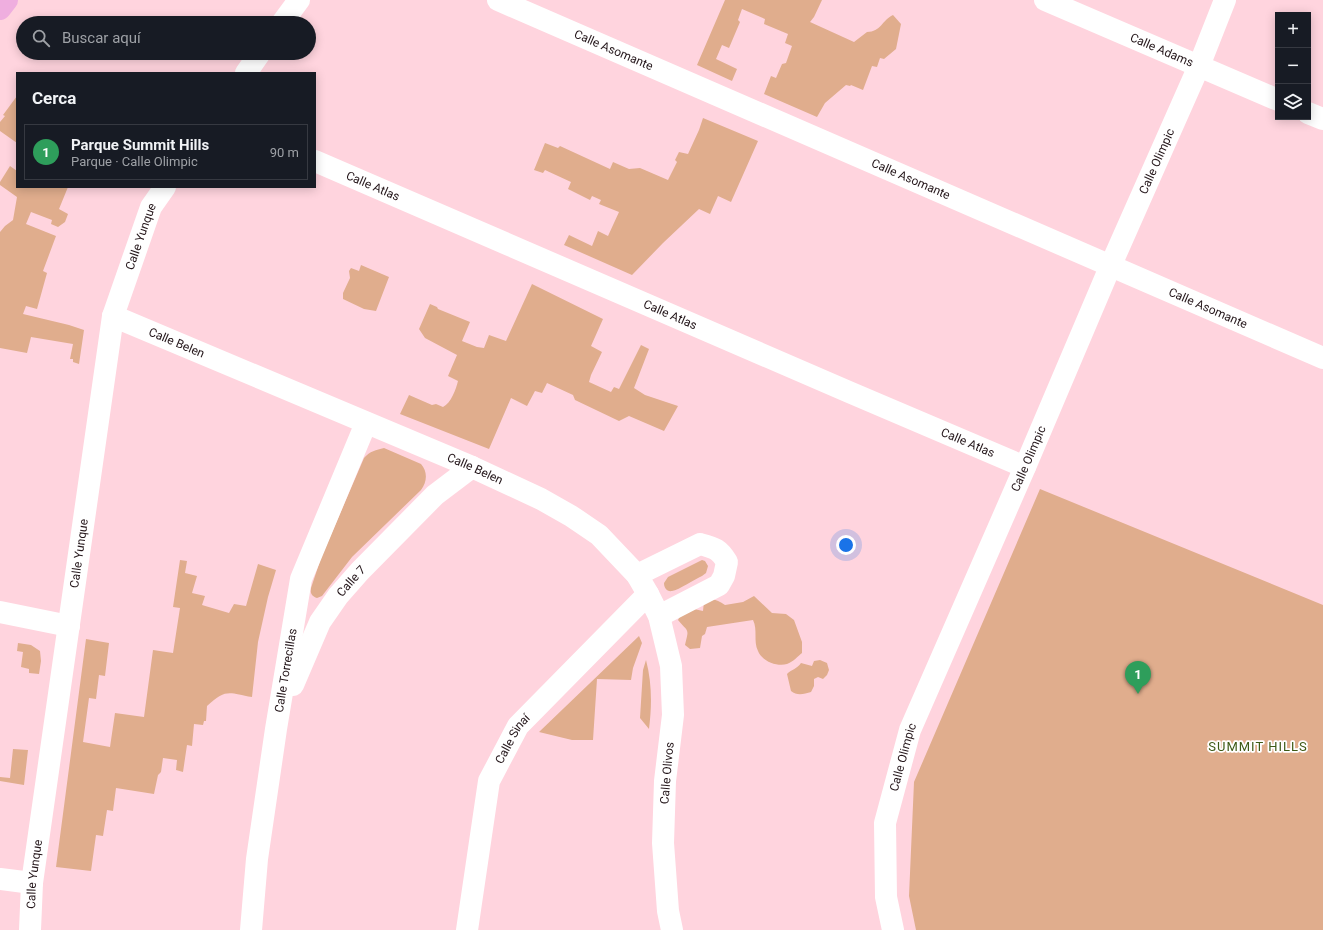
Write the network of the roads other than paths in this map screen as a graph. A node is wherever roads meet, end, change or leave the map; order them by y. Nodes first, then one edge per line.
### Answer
1 (7, 0) edge
2 (299, 0) edge
3 (498, 0) edge
4 (1045, 0) edge
5 (1225, 0) edge
6 (0, 9) edge
7 (287, 16) edge
8 (255, 60) edge
9 (1199, 66) junction
10 (247, 72) edge
11 (1275, 99) edge
12 (1311, 114) edge
13 (1323, 119) edge
14 (316, 161) edge
15 (164, 188) edge
16 (1110, 267) junction
17 (113, 316) junction
18 (1323, 358) edge
19 (366, 423) junction
20 (472, 467) junction
21 (1025, 467) junction
22 (637, 575) junction
23 (648, 594) junction
24 (0, 612) edge
25 (659, 616) junction
26 (68, 626) junction
27 (276, 729) junction
28 (0, 879) edge
29 (32, 883) junction
30 (30, 930) edge
31 (251, 930) edge
32 (467, 930) edge
33 (672, 930) edge
34 (893, 930) edge

1 - 6 main road
2 - 7 street
3 - 16 street, Calle Asomante
4 - 9 street, Calle Adams
5 - 9 street, Calle Olimpic
8 - 10 street
9 - 11 street, Calle Adams
9 - 16 street, Calle Olimpic
12 - 13 street
14 - 21 street, Calle Atlas
15 - 17 street, Calle Yunque
16 - 18 street, Calle Asomante
16 - 21 street, Calle Olimpic
17 - 19 street, Calle Belen
17 - 26 street, Calle Yunque
19 - 20 street, Calle Belen
19 - 27 street, Calle Torrecillas
20 - 22 street, Calle Belen
20 - 27 street, Calle 7
21 - 34 street, Calle Olimpic
22 - 23 street, Calle Belen
22 - 25 street
23 - 25 street, Calle Olivos
23 - 32 street, Calle Sinaí
24 - 26 street
25 - 33 street, Calle Olivos
26 - 29 street, Calle Yunque
27 - 31 street, Calle Torrecillas
28 - 29 street
29 - 30 street, Calle Yunque

